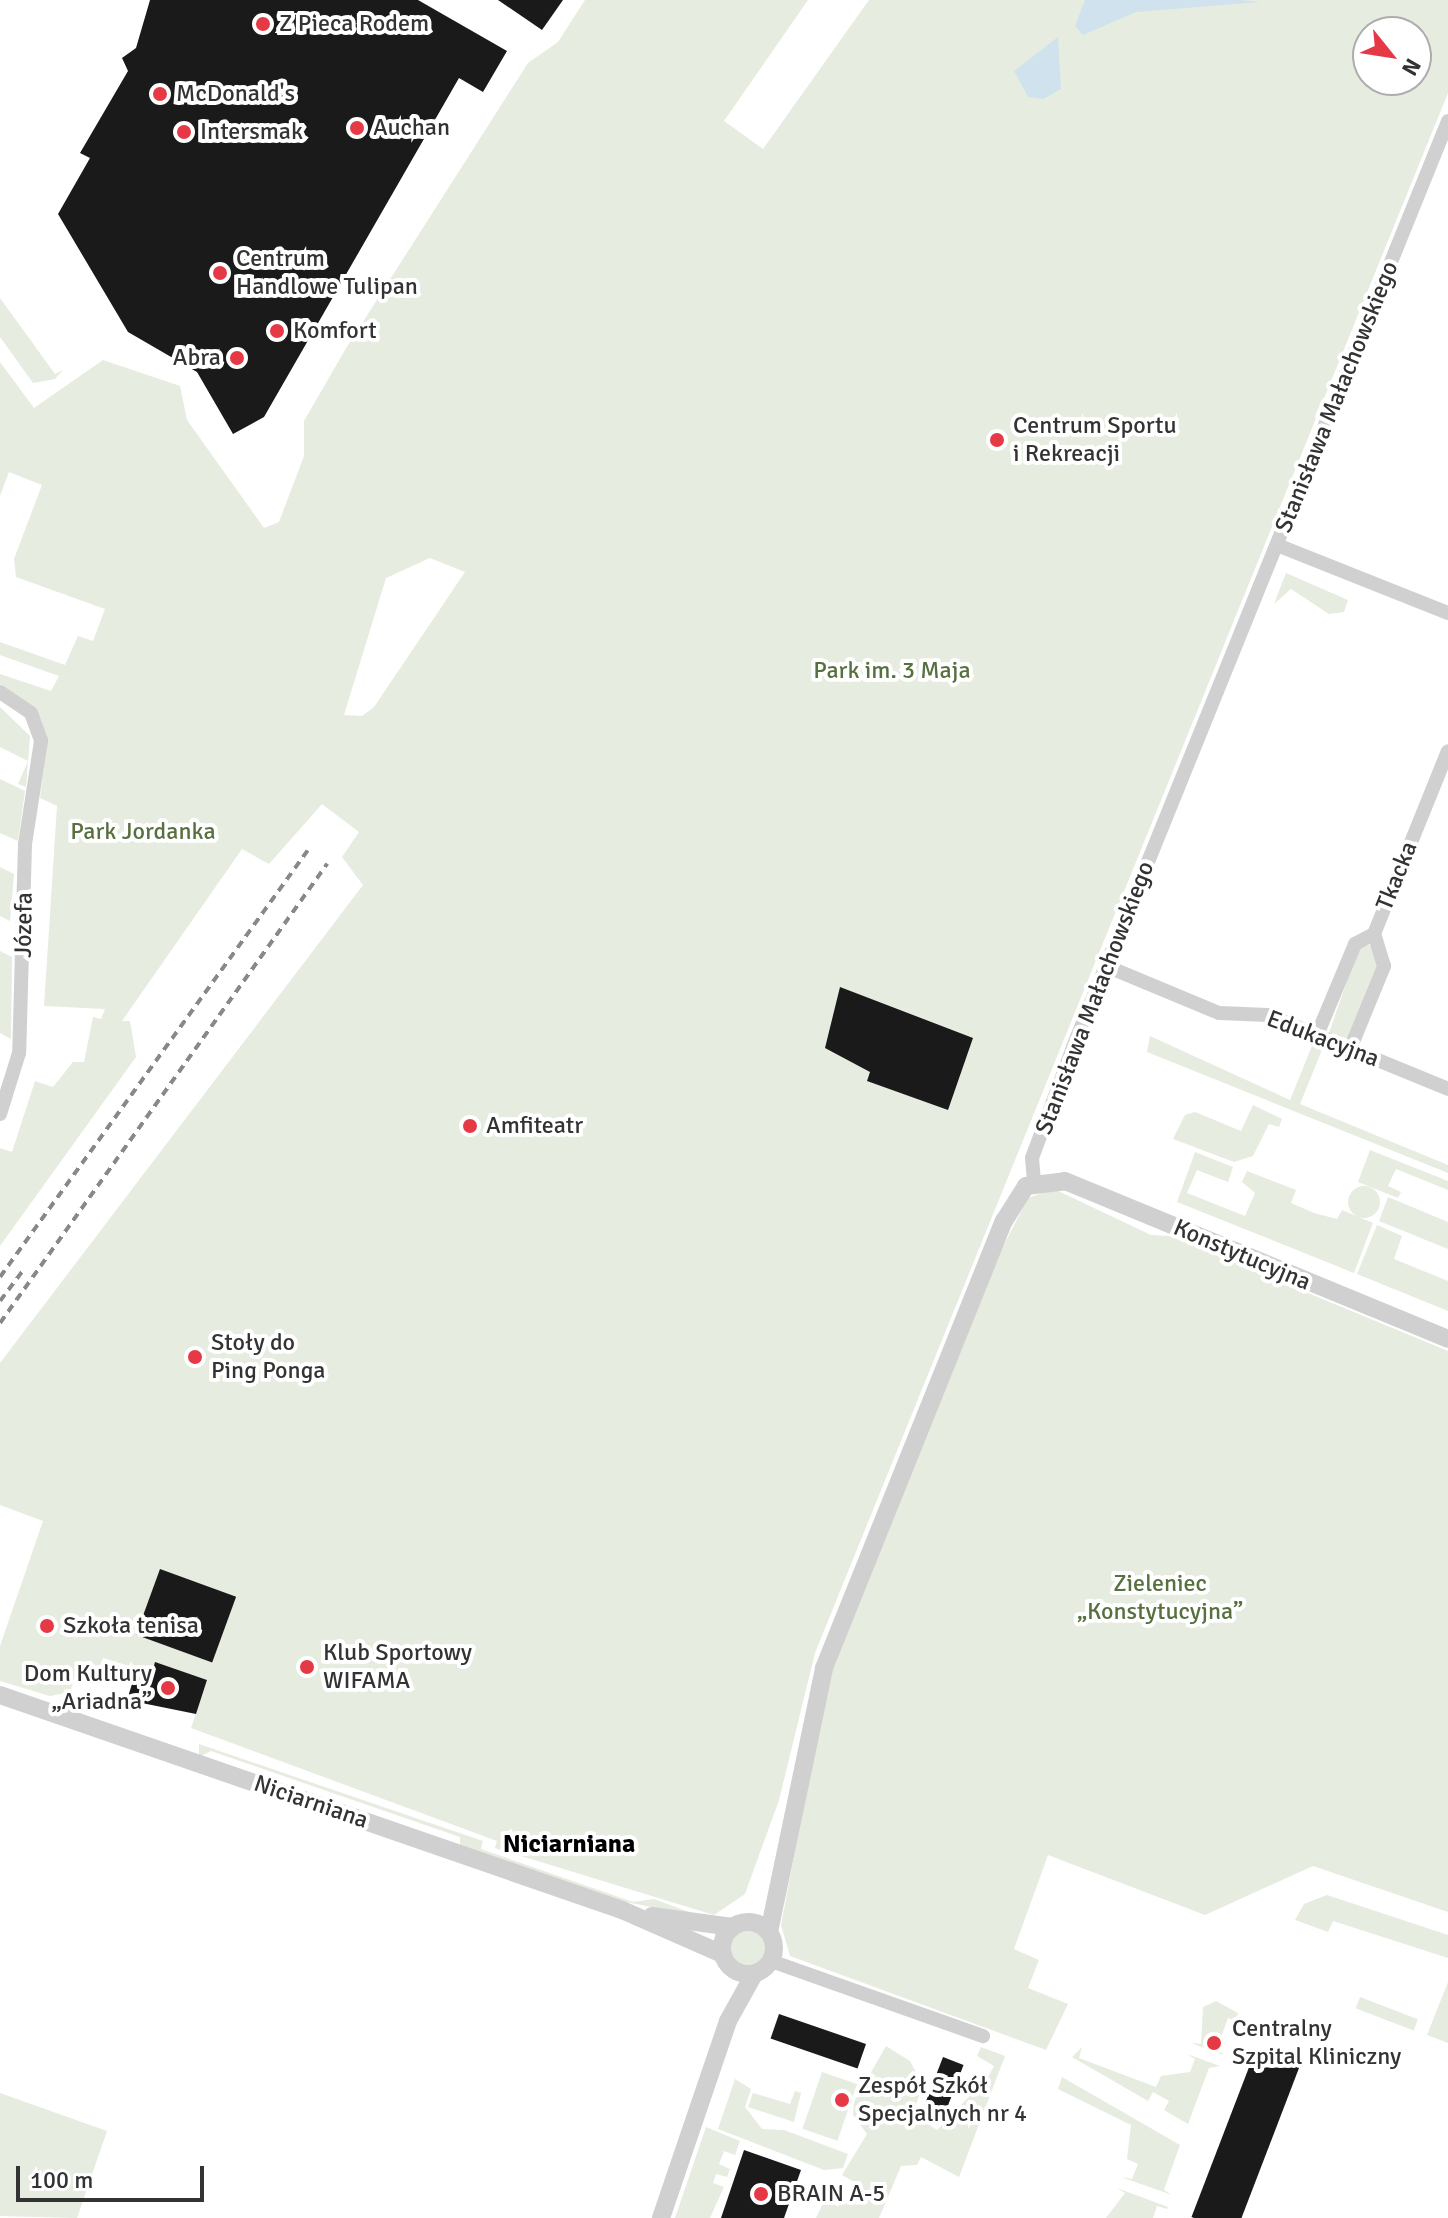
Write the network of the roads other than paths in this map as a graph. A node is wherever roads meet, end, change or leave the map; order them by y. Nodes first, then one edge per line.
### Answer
1 (1448, 121) edge
2 (1277, 545) junction
3 (1448, 613) edge
4 (0, 692) edge
5 (1448, 751) edge
6 (1374, 934) junction
7 (1106, 966) junction
8 (1317, 1035) junction
9 (1350, 1049) junction
10 (1448, 1089) edge
11 (0, 1114) edge
12 (1034, 1181) junction
13 (1448, 1339) edge
14 (0, 1695) edge
15 (774, 1880) junction
16 (622, 1910) junction
17 (741, 1924) junction
18 (769, 1932) junction
19 (725, 1961) junction
20 (771, 1961) junction
21 (754, 1974) junction
22 (728, 2021) junction
23 (983, 2036) dead end
24 (661, 2218) edge

1 - 2 street, Stanisława Małachowskiego
2 - 3 street
2 - 7 street, Stanisława Małachowskiego
4 - 11 street, Józefa
5 - 6 street, Tkacka
6 - 8 street, Tkacka
6 - 9 street
7 - 8 street, Edukacyjna
7 - 12 street, Stanisława Małachowskiego
8 - 9 street, Edukacyjna
9 - 10 street, Edukacyjna
12 - 13 street, Konstytucyjna
12 - 15 street
14 - 16 street, Niciarniana
15 - 17 street
15 - 18 street
16 - 17 street, Niciarniana
16 - 19 street, Niciarniana
17 - 18 street, Niciarniana
17 - 19 street
18 - 20 street
19 - 21 street, Niciarniana
19 - 22 street
20 - 21 street
20 - 23 street
21 - 22 street
22 - 24 street

